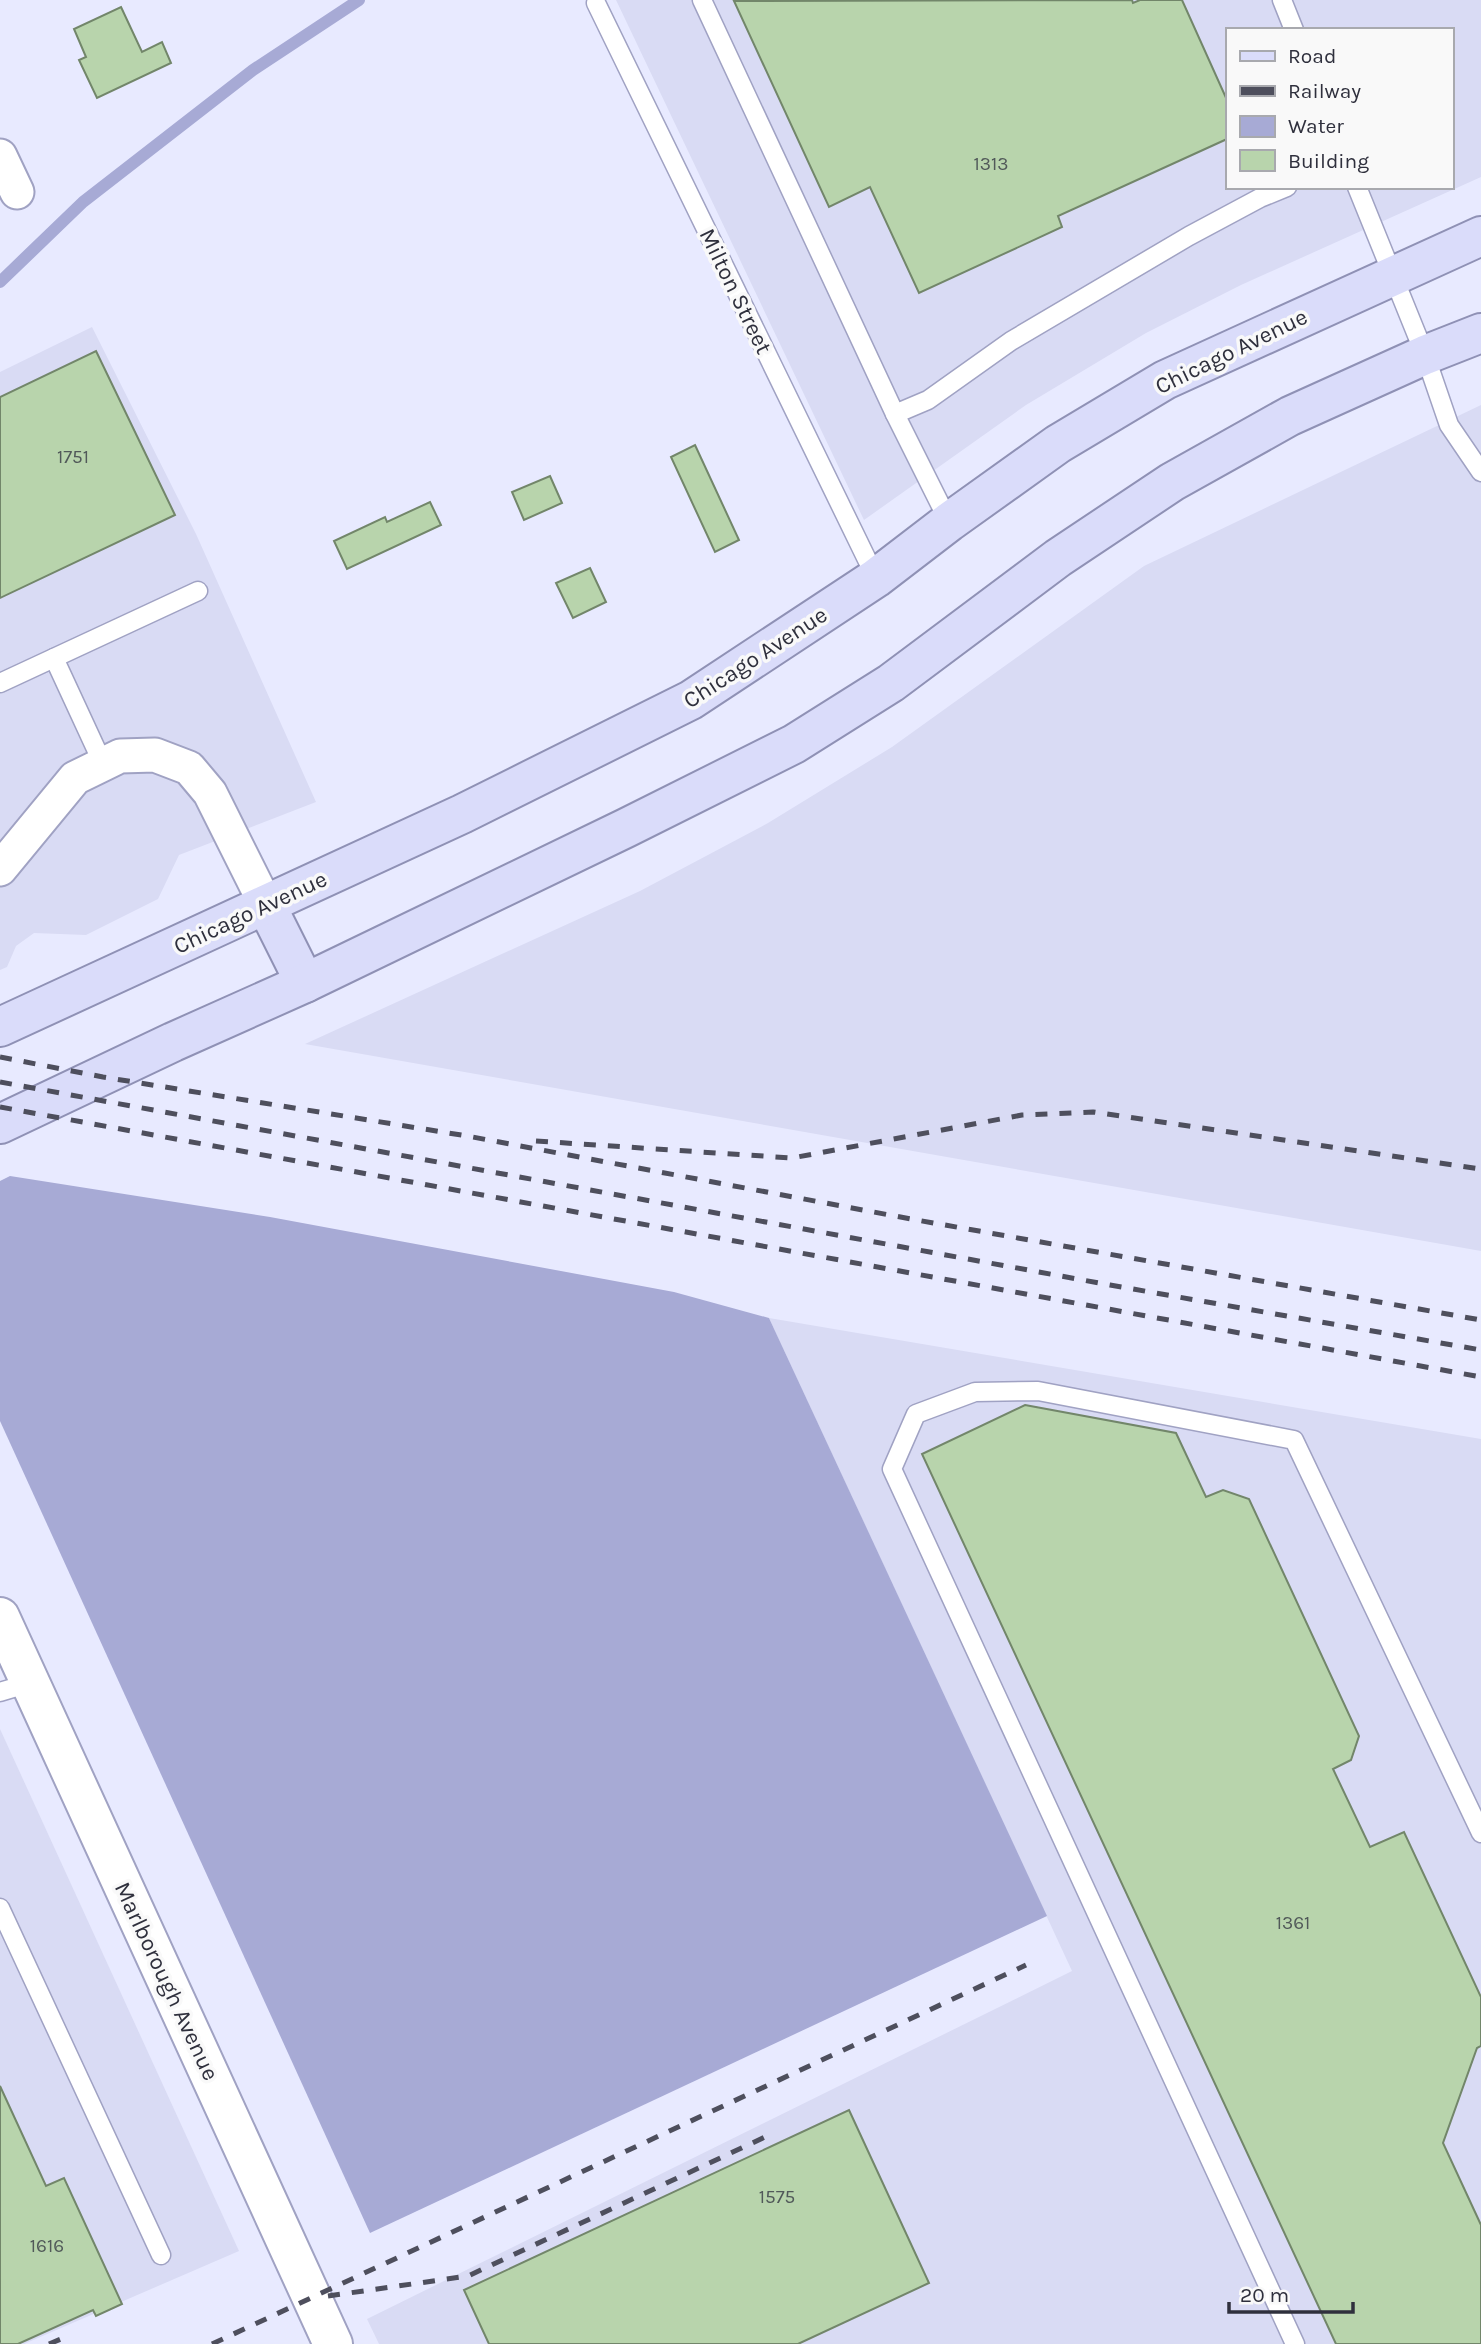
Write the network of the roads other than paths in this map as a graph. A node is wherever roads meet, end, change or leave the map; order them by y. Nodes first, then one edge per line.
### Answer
1 (702, 0) edge
2 (1282, 0) edge
3 (596, 3) dead end
4 (1293, 28) edge
5 (0, 156) edge
6 (1282, 189) edge
7 (1358, 189) edge
8 (17, 192) dead end
9 (1479, 236) edge
10 (1391, 275) junction
11 (1481, 333) edge
12 (1425, 355) junction
13 (895, 414) junction
14 (1481, 472) edge
15 (949, 522) junction
16 (876, 578) junction
17 (198, 591) dead end
18 (54, 658) junction
19 (0, 683) edge
20 (103, 764) junction
21 (0, 869) edge
22 (266, 905) junction
23 (305, 983) junction
24 (0, 1027) edge
25 (0, 1124) edge
26 (0, 1617) edge
27 (15, 1687) edge
28 (1481, 1833) edge
29 (0, 1908) edge
30 (161, 2255) dead end
31 (333, 2344) edge
32 (1295, 2344) edge

1 - 13 lane
2 - 4 lane
3 - 16 lane, Milton Street
5 - 8 street
6 - 13 lane
7 - 10 lane
9 - 10 main road, Chicago Avenue
10 - 12 lane
10 - 15 main road, Chicago Avenue
11 - 12 main road
12 - 14 lane
12 - 23 main road
13 - 15 lane
15 - 16 main road, Chicago Avenue
16 - 22 main road, Chicago Avenue
17 - 18 lane
18 - 19 lane
18 - 20 lane
20 - 21 street
20 - 22 street
22 - 23 main road
22 - 24 main road, Chicago Avenue
23 - 25 main road
26 - 27 street, Marlborough Avenue
27 - 31 street, Marlborough Avenue
28 - 32 lane
29 - 30 lane

